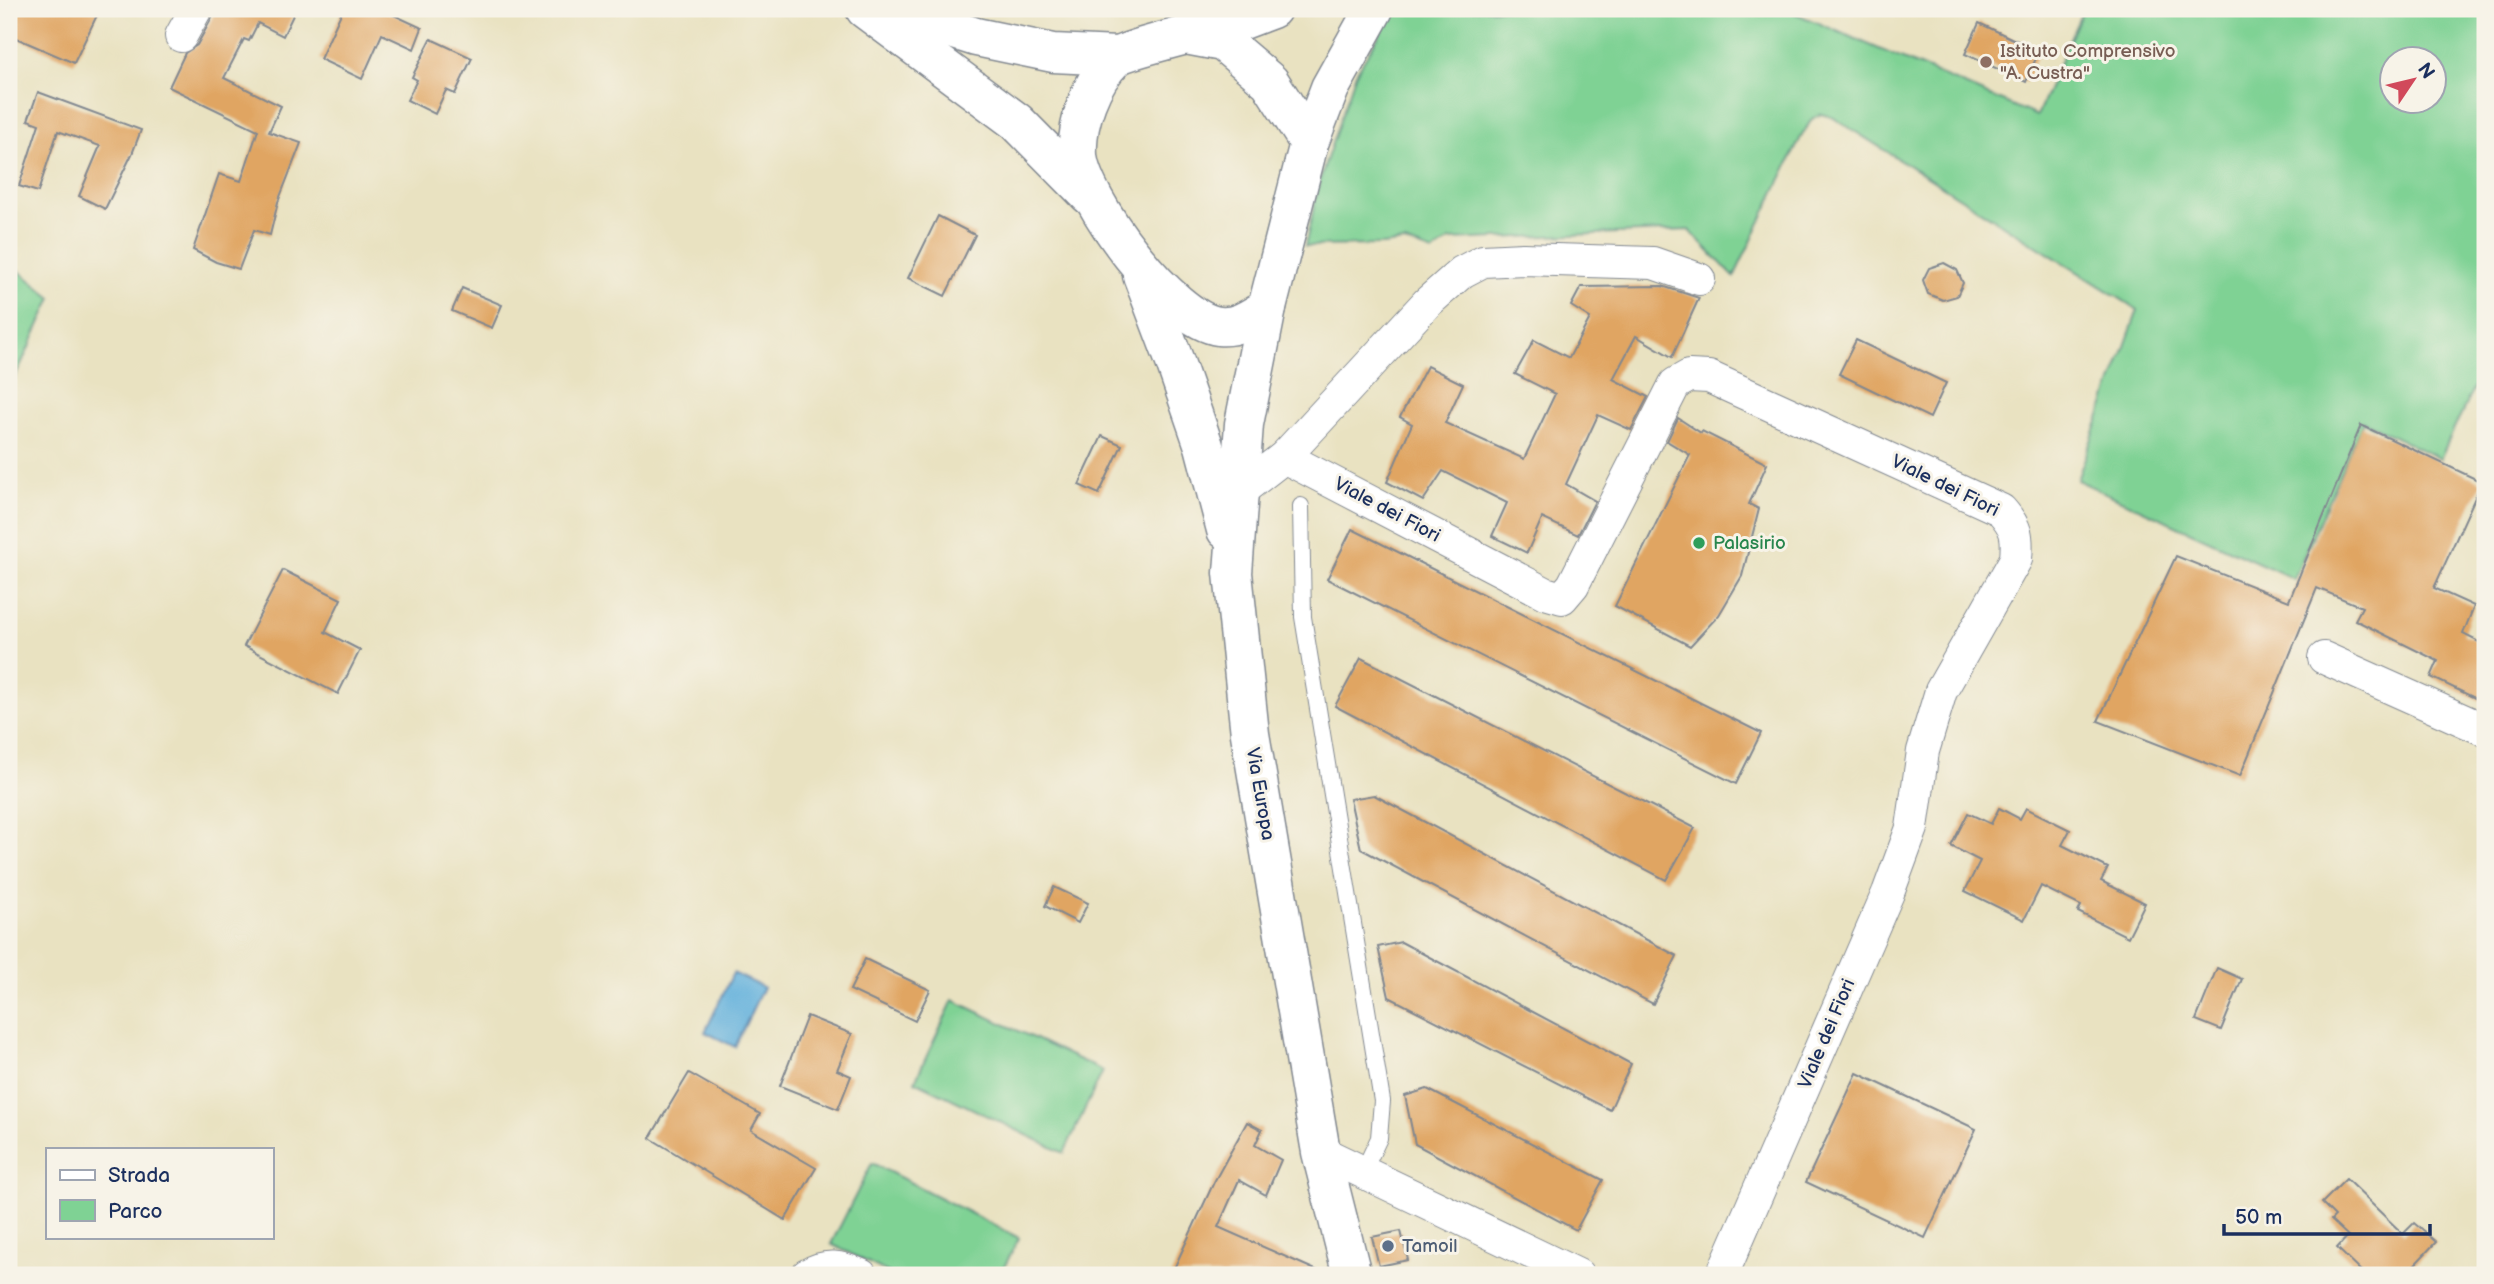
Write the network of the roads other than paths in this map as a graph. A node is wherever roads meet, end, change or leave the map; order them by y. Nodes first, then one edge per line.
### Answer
1 (865, 9) edge
2 (889, 9) edge
3 (1272, 9) edge
4 (1374, 9) edge
5 (1186, 35) junction
6 (1117, 57) junction
7 (1309, 143) junction
8 (1093, 199) junction
9 (1138, 264) junction
10 (1699, 279) dead end
11 (1267, 307) junction
12 (1284, 457) junction
13 (1239, 492) junction
14 (1301, 506) dead end
15 (1233, 559) junction
16 (2324, 658) dead end
17 (2485, 730) edge
18 (1321, 1152) junction
19 (1363, 1172) junction
20 (807, 1275) edge
21 (861, 1275) edge
22 (1352, 1275) edge
23 (1578, 1275) edge
24 (1722, 1275) edge

1 - 8 street
2 - 6 street
3 - 5 street
4 - 7 street
5 - 6 street
5 - 7 street
6 - 8 street
7 - 11 street, Via Europa
8 - 9 street
9 - 11 street
9 - 15 street
10 - 12 street
11 - 13 street, Via Europa
12 - 13 street
12 - 24 street, Viale dei Fiori
13 - 15 street, Via Europa
14 - 19 lane
15 - 18 street, Via Europa
16 - 17 street
18 - 19 street
18 - 22 street, Via Europa
19 - 23 street
20 - 21 street

